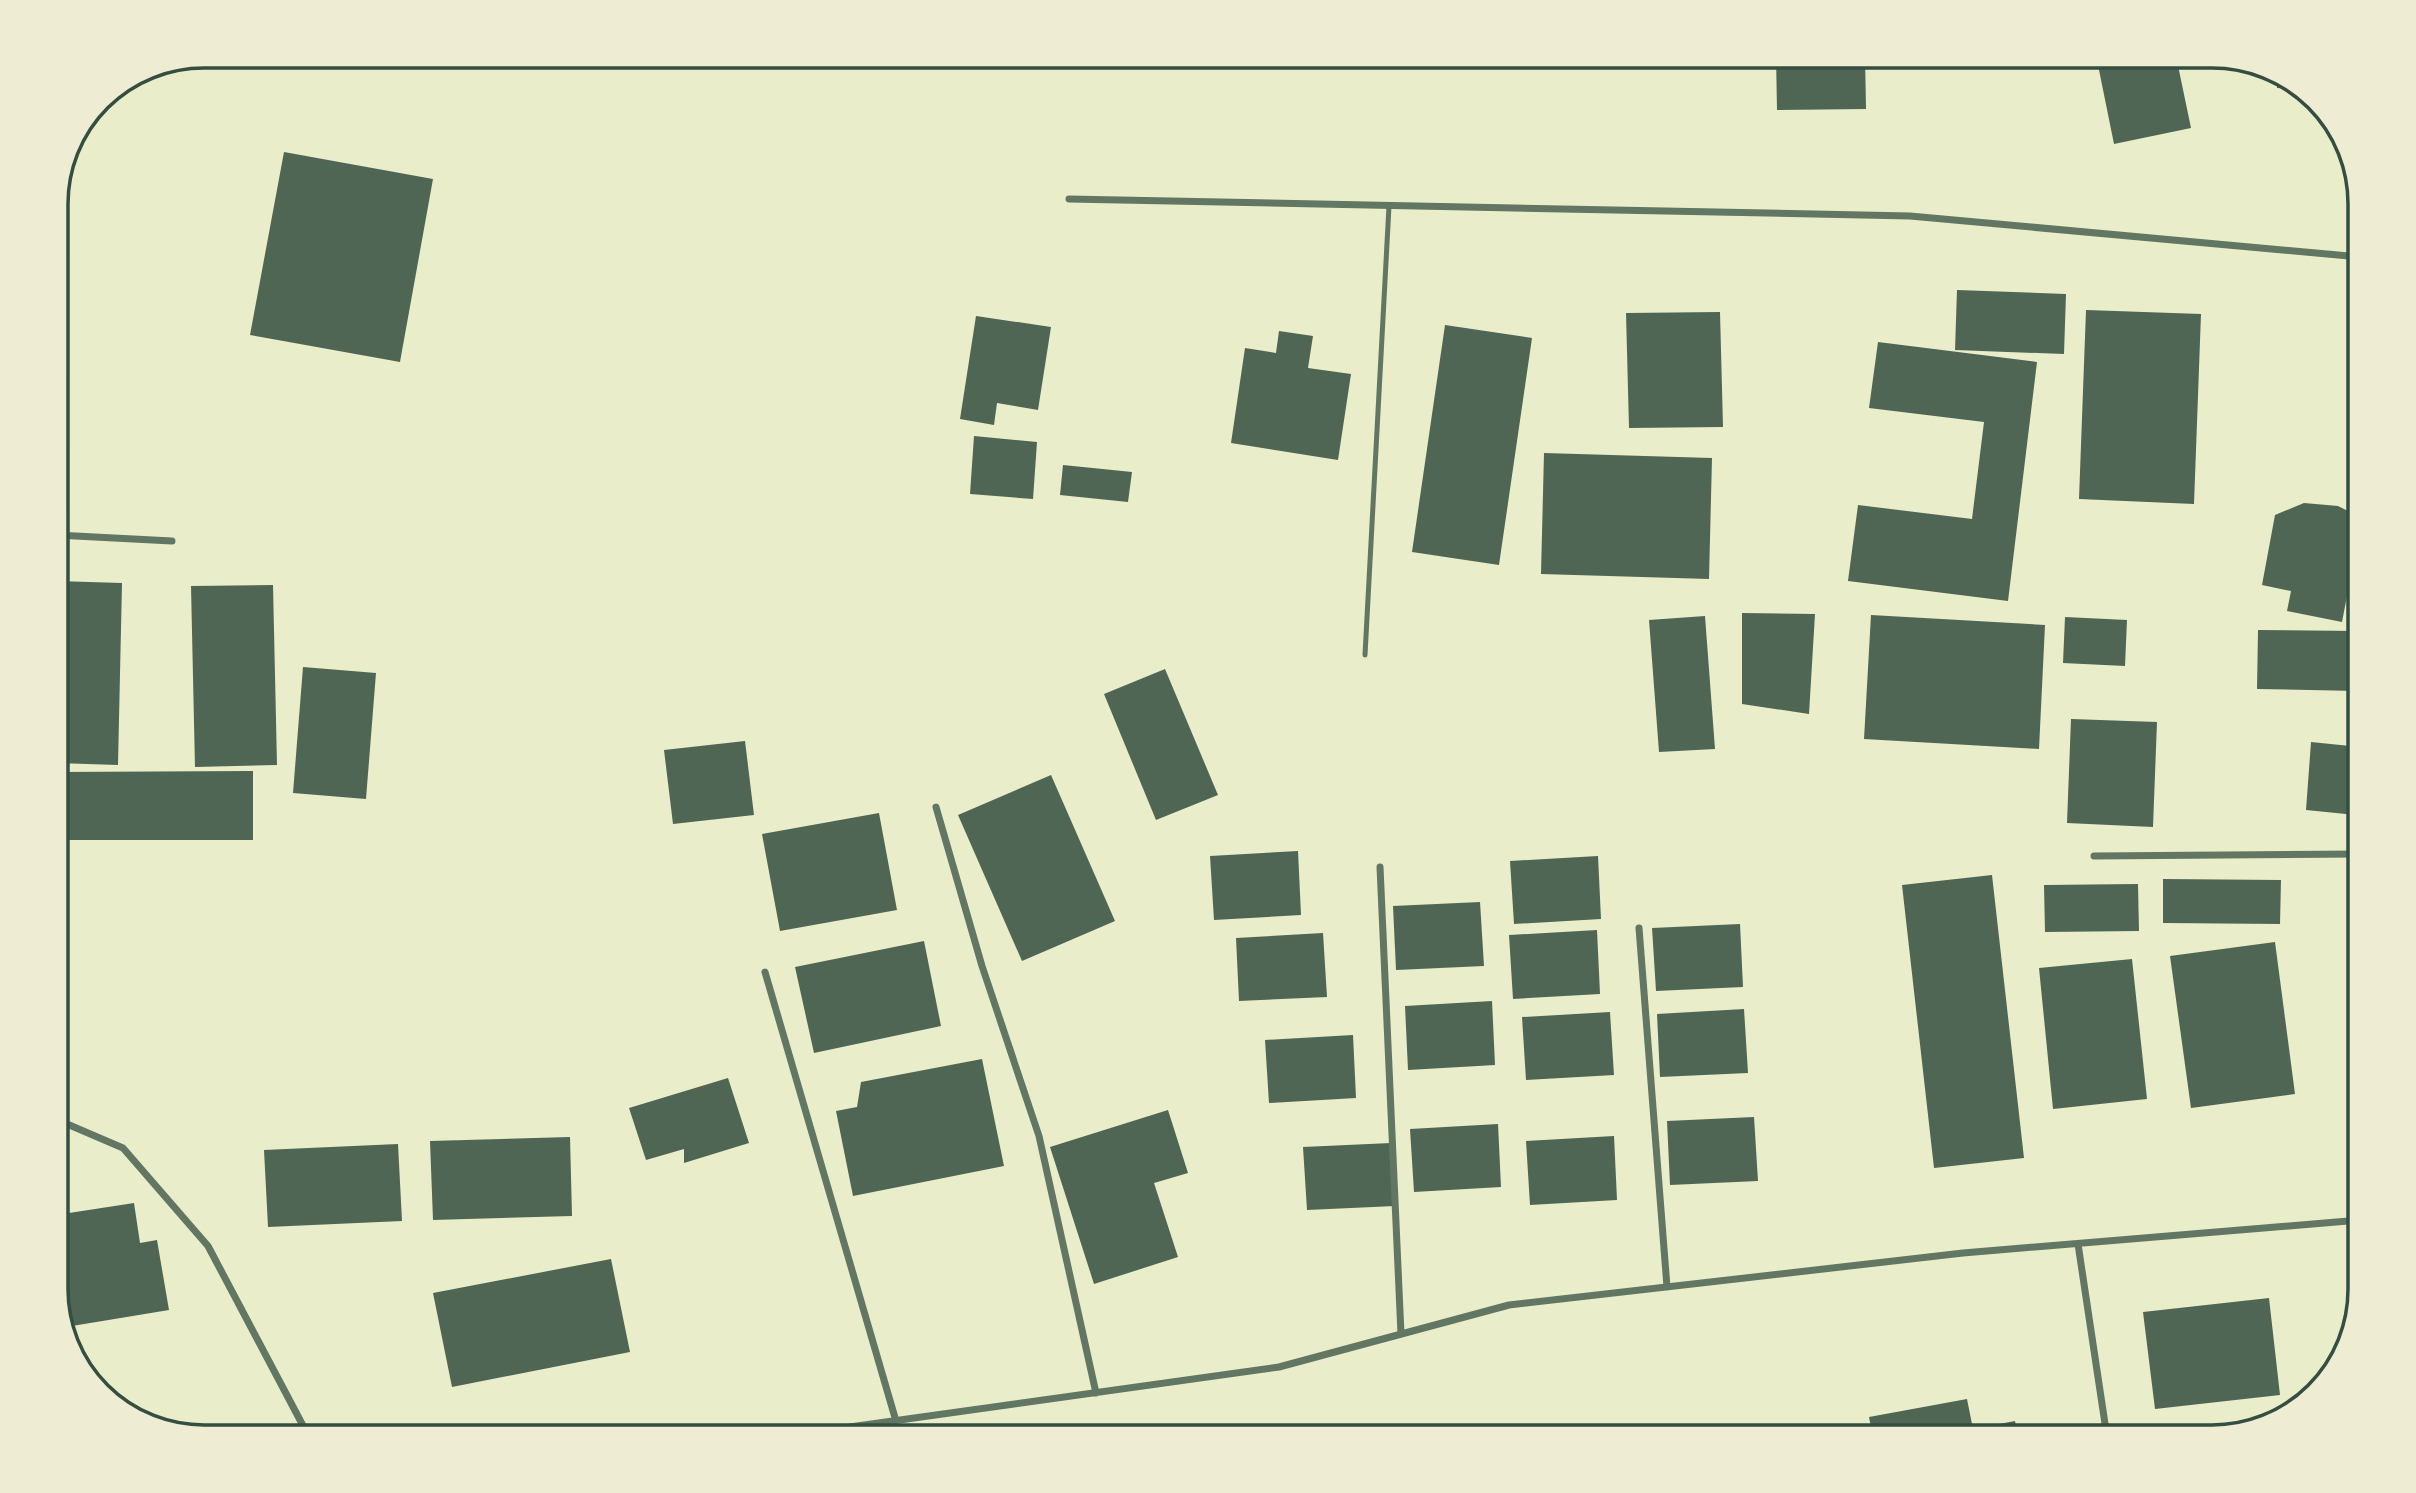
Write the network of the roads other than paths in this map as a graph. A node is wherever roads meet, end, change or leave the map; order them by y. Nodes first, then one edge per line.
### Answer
1 (1069, 200) dead end
2 (1389, 206) junction
3 (2347, 256) edge
4 (69, 536) edge
5 (172, 541) dead end
6 (1365, 655) dead end
7 (936, 807) dead end
8 (2348, 854) edge
9 (2094, 856) dead end
10 (1380, 867) dead end
11 (1639, 928) dead end
12 (765, 972) dead end
13 (69, 1124) edge
14 (2348, 1221) edge
15 (2078, 1244) junction
16 (1667, 1287) junction
17 (1401, 1334) junction
18 (1096, 1393) junction
19 (897, 1420) junction
20 (303, 1425) edge
21 (866, 1425) edge
22 (2104, 1425) edge

1 - 2 street
2 - 3 street
2 - 6 lane
4 - 5 street
7 - 18 street
8 - 9 street
10 - 17 street
11 - 16 street
12 - 19 street
13 - 20 street
14 - 15 street
15 - 16 street
15 - 22 street
16 - 17 street
17 - 18 street
18 - 19 street
19 - 21 street

